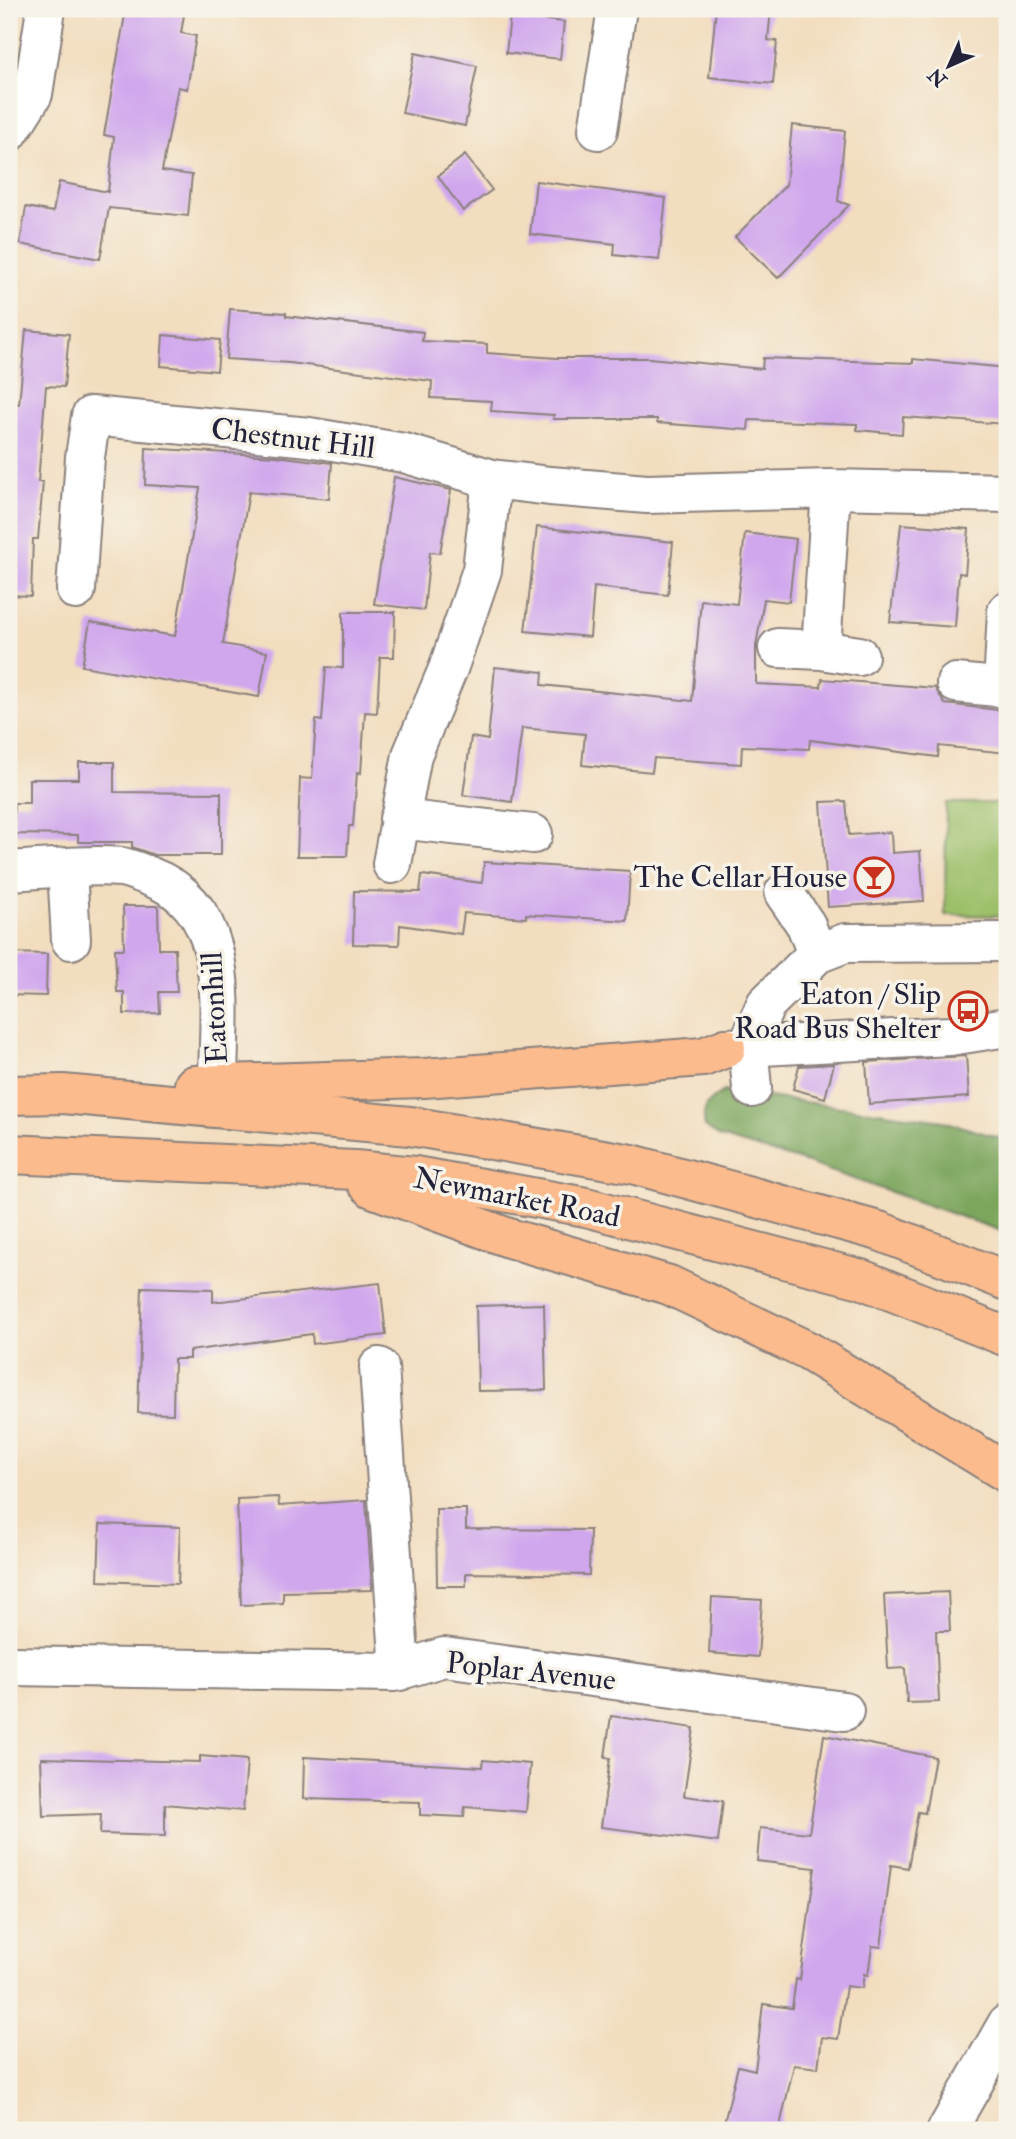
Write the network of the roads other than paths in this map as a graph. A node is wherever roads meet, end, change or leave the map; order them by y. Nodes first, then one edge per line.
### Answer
1 (46, 9) edge
2 (617, 9) edge
3 (598, 130) dead end
4 (9, 132) edge
5 (492, 479) junction
6 (831, 489) junction
7 (1007, 494) edge
8 (76, 590) dead end
9 (1007, 611) edge
10 (778, 648) dead end
11 (821, 650) junction
12 (859, 656) dead end
13 (956, 682) dead end
14 (1005, 687) edge
15 (399, 819) junction
16 (533, 834) dead end
17 (392, 864) dead end
18 (67, 868) junction
19 (9, 871) edge
20 (785, 893) dead end
21 (71, 940) dead end
22 (1007, 942) edge
23 (817, 954) junction
24 (1007, 1027) edge
25 (737, 1046) junction
26 (218, 1084) junction
27 (752, 1088) dead end
28 (63, 1094) junction
29 (9, 1096) edge
30 (9, 1154) edge
31 (355, 1170) junction
32 (1007, 1281) edge
33 (1007, 1337) edge
34 (379, 1367) dead end
35 (1007, 1474) edge
36 (9, 1666) edge
37 (400, 1671) junction
38 (844, 1711) dead end
39 (1004, 2036) edge
40 (947, 2130) edge

1 - 4 street
2 - 3 street
5 - 6 street, Chestnut Hill
5 - 8 street, Chestnut Hill
5 - 15 street
6 - 7 street, Chestnut Hill
6 - 11 street
9 - 14 street
10 - 11 street
11 - 12 street
13 - 14 street
15 - 16 street
15 - 17 street
18 - 19 street, Eatonhill
18 - 21 street
18 - 26 street, Eatonhill
20 - 23 street
22 - 23 street
23 - 25 street
24 - 25 street
25 - 26 highway
25 - 27 street
26 - 28 highway
28 - 29 highway, Newmarket Road
28 - 32 highway, Newmarket Road
30 - 31 highway, Newmarket Road
31 - 33 highway, Newmarket Road
31 - 35 highway
34 - 37 street
36 - 37 street, Poplar Avenue
37 - 38 street, Poplar Avenue
39 - 40 street

